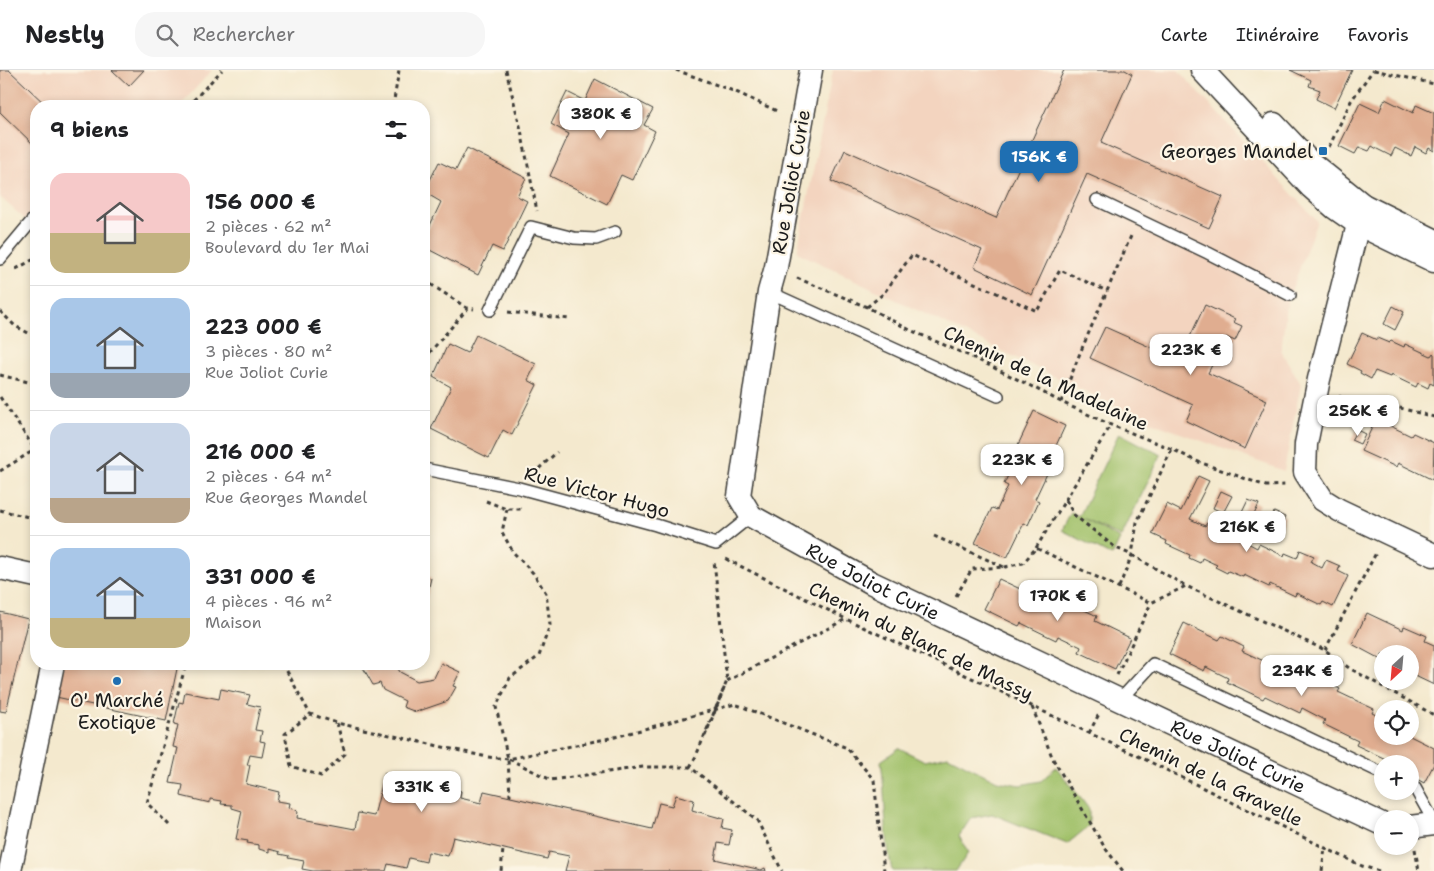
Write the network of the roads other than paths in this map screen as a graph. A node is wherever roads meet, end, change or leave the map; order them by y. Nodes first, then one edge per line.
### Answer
1 (811, 70) edge
2 (1202, 70) edge
3 (1224, 70) edge
4 (1097, 200) dead end
5 (1361, 215) junction
6 (30, 223) edge
7 (615, 232) dead end
8 (1434, 240) edge
9 (0, 259) edge
10 (1434, 261) edge
11 (769, 292) junction
12 (1290, 295) dead end
13 (490, 310) dead end
14 (998, 396) dead end
15 (430, 470) edge
16 (751, 516) junction
17 (1434, 555) edge
18 (0, 568) edge
19 (30, 575) edge
20 (53, 670) edge
21 (1113, 698) junction
22 (1374, 769) edge
23 (1419, 795) edge
24 (1374, 820) edge
25 (1434, 823) edge
26 (1419, 826) edge
27 (10, 871) edge

1 - 11 street, Rue Joliot Curie
2 - 5 street
3 - 5 street
4 - 12 lane
5 - 8 street
5 - 10 street
5 - 17 street
6 - 9 lane
7 - 13 lane
11 - 14 lane
11 - 16 street, Rue Joliot Curie
15 - 16 lane, Rue Victor Hugo
16 - 21 street, Rue Joliot Curie
18 - 19 street
20 - 27 street
21 - 22 lane
21 - 24 street, Rue Joliot Curie
23 - 25 lane
25 - 26 street

